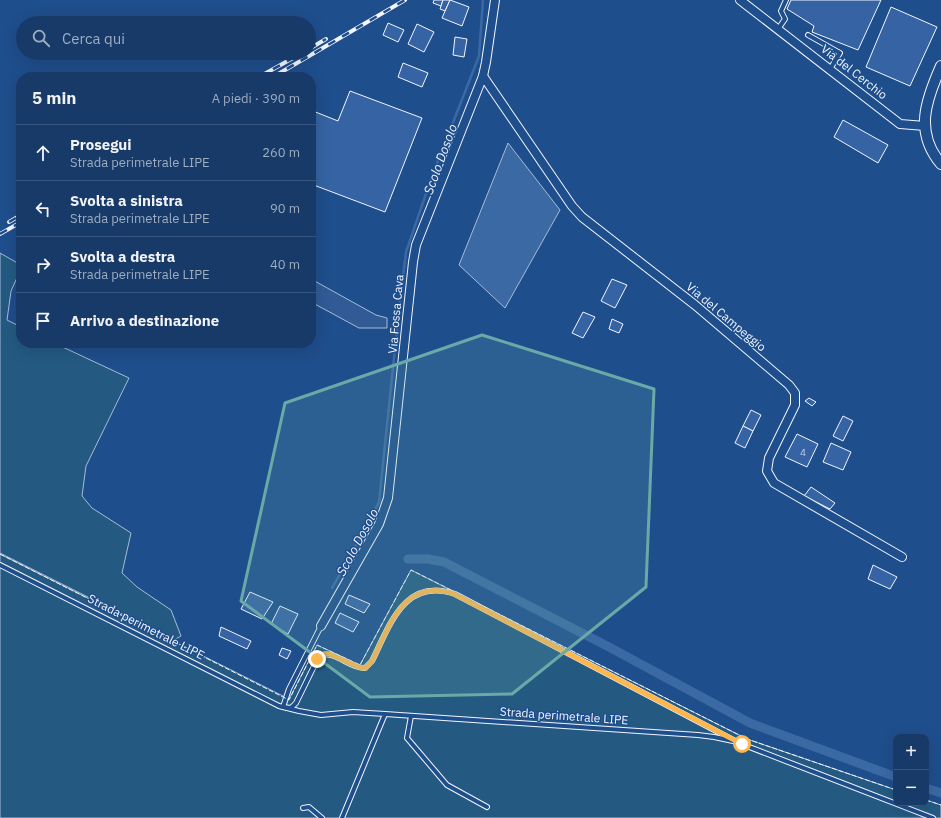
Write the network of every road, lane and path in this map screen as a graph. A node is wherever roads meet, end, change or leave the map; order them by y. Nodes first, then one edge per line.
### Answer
1 (495, 0) edge
2 (740, 0) edge
3 (786, 0) edge
4 (778, 29) junction
5 (808, 35) dead end
6 (941, 66) edge
7 (830, 69) junction
8 (483, 76) junction
9 (925, 126) junction
10 (941, 164) edge
11 (902, 557) dead end
12 (0, 565) edge
13 (321, 626) joint
14 (283, 707) junction
15 (385, 714) junction
16 (411, 716) junction
17 (742, 744) junction
18 (487, 806) dead end
19 (303, 808) dead end
20 (322, 818) edge
21 (342, 818) edge
22 (933, 818) edge

1 - 8 street, Via Fossa Cava
2 - 4 street, Via del Cerchio
3 - 4 lane
4 - 7 street, Via del Cerchio
5 - 7 lane
6 - 9 street
7 - 9 street, Via del Cerchio
8 - 11 street, Via del Campeggio
8 - 13 street, Via Fossa Cava
9 - 10 street
12 - 14 lane, Strada perimetrale LIPE
13 - 14 lane
14 - 15 lane, Strada perimetrale LIPE
14 - 17 lane, Strada perimetrale LIPE
15 - 16 lane, Strada perimetrale LIPE
15 - 21 lane
16 - 17 lane, Strada perimetrale LIPE
16 - 18 lane
17 - 22 lane, Strada perimetrale LIPE
19 - 20 lane

